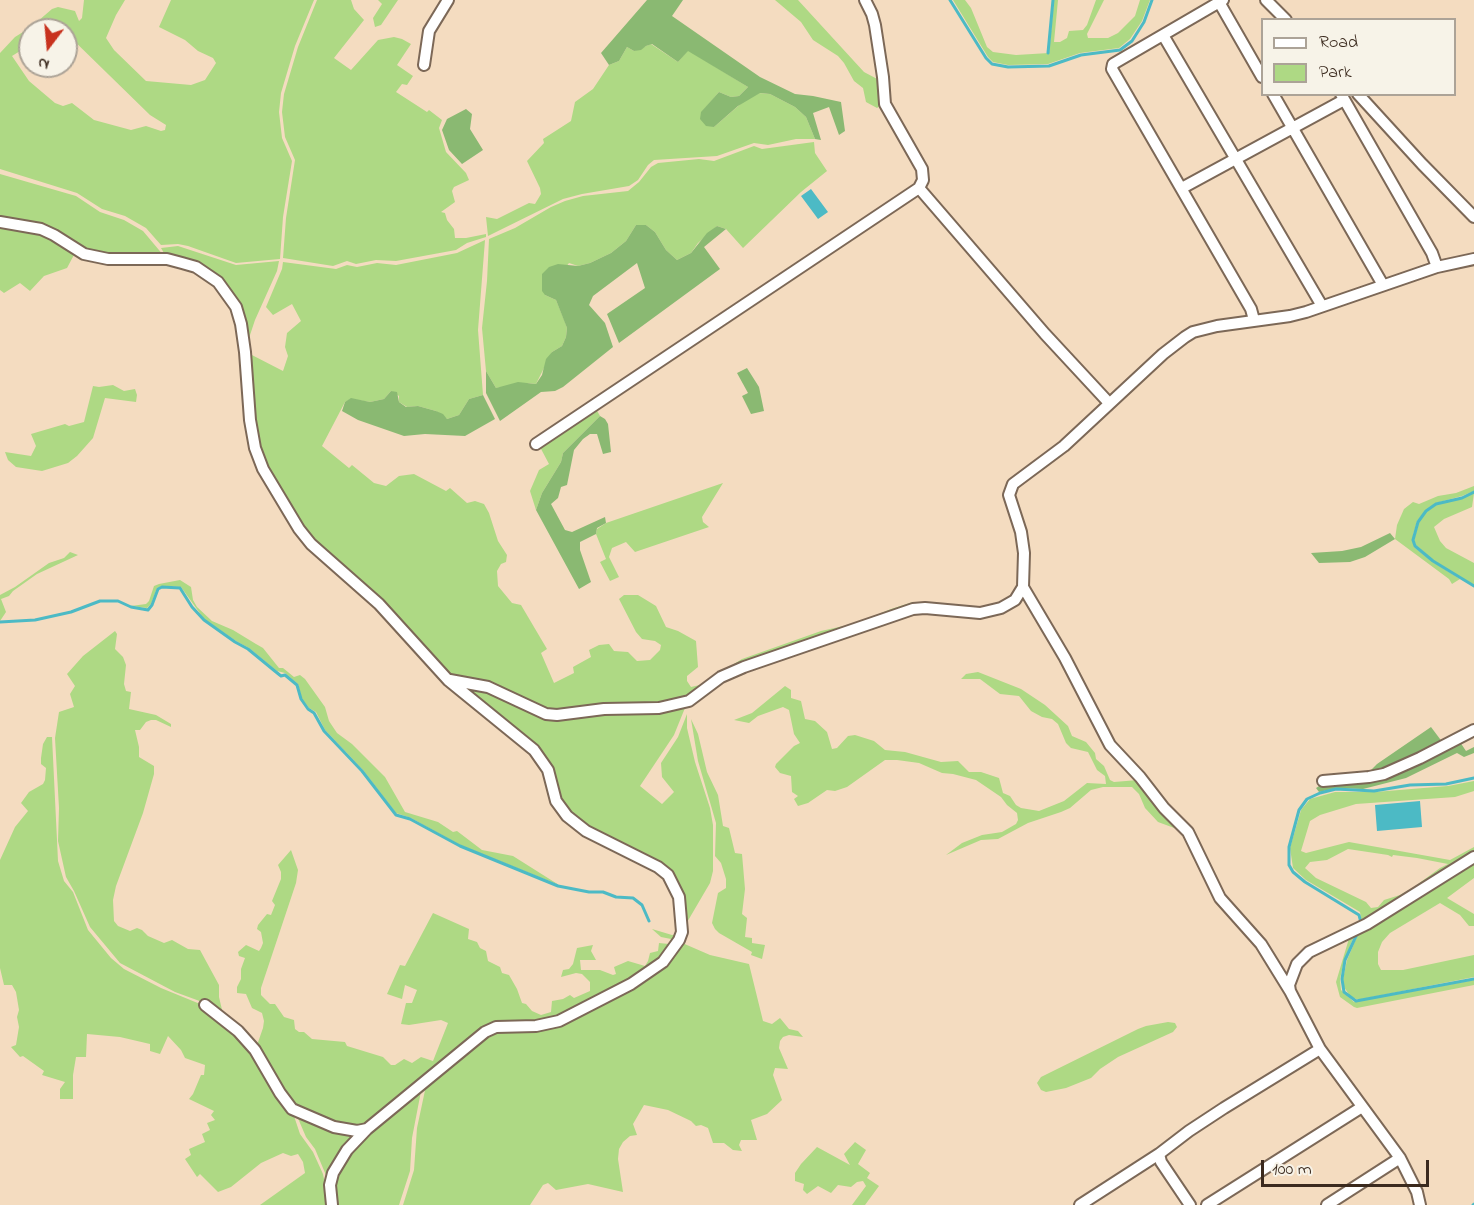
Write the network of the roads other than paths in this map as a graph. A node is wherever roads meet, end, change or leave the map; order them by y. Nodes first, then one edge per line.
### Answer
1 (448, 0) edge
2 (865, 0) edge
3 (1266, 0) edge
4 (1221, 1) edge
5 (1284, 18) edge
6 (1163, 35) junction
7 (424, 65) dead end
8 (1261, 73) edge
9 (1274, 96) edge
10 (1360, 96) edge
11 (1342, 97) edge
12 (1292, 128) junction
13 (1236, 159) junction
14 (919, 188) junction
15 (1182, 188) junction
16 (1474, 218) edge
17 (0, 222) edge
18 (1474, 259) edge
19 (1437, 267) junction
20 (1383, 285) junction
21 (1322, 306) junction
22 (1254, 320) junction
23 (1109, 403) junction
24 (536, 444) dead end
25 (1023, 587) junction
26 (448, 680) junction
27 (1474, 730) edge
28 (1323, 780) dead end
29 (1474, 856) edge
30 (1290, 991) junction
31 (205, 1005) dead end
32 (1320, 1049) junction
33 (1362, 1107) junction
34 (367, 1129) junction
35 (1159, 1154) junction
36 (1400, 1158) junction
37 (332, 1205) edge
38 (1080, 1205) edge
39 (1190, 1205) edge
40 (1206, 1205) edge
41 (1327, 1205) edge
42 (1420, 1205) edge

1 - 7 street
2 - 14 street
3 - 5 street
4 - 6 street
4 - 8 street
6 - 13 street
6 - 15 street
9 - 12 street
10 - 16 street
11 - 12 street
11 - 19 street
12 - 13 street
12 - 20 street
13 - 15 street
13 - 21 street
14 - 23 street
14 - 24 street
15 - 22 street
17 - 26 street
18 - 19 street
19 - 20 street
20 - 21 street
21 - 22 street
22 - 23 street
23 - 25 street
25 - 26 street
25 - 30 street
26 - 34 street
27 - 28 street
29 - 30 street
30 - 32 street
31 - 34 street
32 - 33 street
32 - 35 street
33 - 36 street
33 - 40 street
34 - 37 street
35 - 38 street
35 - 39 street
36 - 41 street
36 - 42 street

